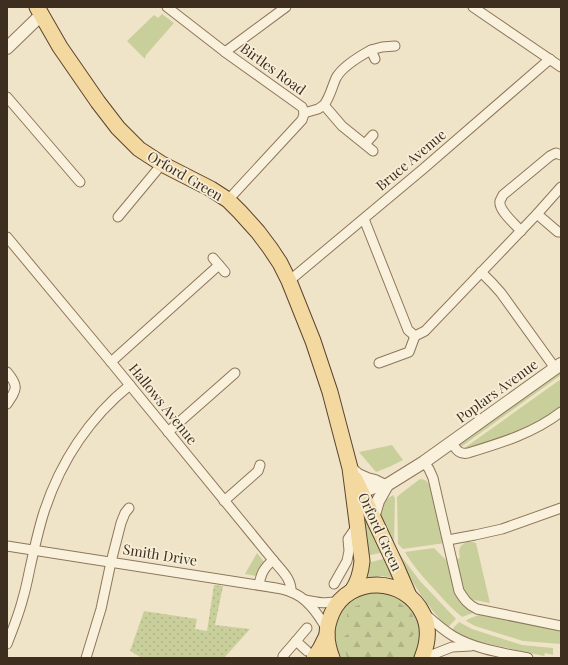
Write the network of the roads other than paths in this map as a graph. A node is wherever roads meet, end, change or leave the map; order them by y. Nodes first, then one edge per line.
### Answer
1 (167, 7) edge
2 (286, 7) edge
3 (473, 7) edge
4 (39, 11) edge
5 (395, 46) dead end
6 (7, 48) edge
7 (371, 50) junction
8 (225, 52) junction
9 (375, 59) dead end
10 (550, 59) junction
11 (561, 67) edge
12 (7, 97) edge
13 (324, 105) junction
14 (304, 113) junction
15 (373, 134) dead end
16 (365, 144) junction
17 (373, 151) dead end
18 (561, 155) edge
19 (162, 164) junction
20 (80, 182) dead end
21 (561, 188) edge
22 (228, 200) junction
23 (537, 214) junction
24 (118, 217) dead end
25 (364, 219) junction
26 (521, 231) junction
27 (561, 232) edge
28 (7, 237) edge
29 (213, 258) dead end
30 (219, 265) junction
31 (225, 272) dead end
32 (481, 272) junction
33 (289, 281) junction
34 (415, 336) junction
35 (111, 362) junction
36 (379, 363) dead end
37 (558, 366) edge
38 (7, 372) edge
39 (235, 373) dead end
40 (130, 385) junction
41 (7, 404) edge
42 (561, 412) edge
43 (168, 432) junction
44 (451, 442) junction
45 (424, 462) junction
46 (260, 465) dead end
47 (350, 468) junction
48 (385, 485) junction
49 (358, 498) junction
50 (224, 501) junction
51 (129, 508) dead end
52 (561, 508) edge
53 (373, 518) junction
54 (357, 526) junction
55 (448, 540) junction
56 (7, 546) edge
57 (34, 550) junction
58 (273, 560) junction
59 (111, 562) junction
60 (334, 584) dead end
61 (259, 585) junction
62 (352, 591) junction
63 (291, 592) junction
64 (409, 596) junction
65 (305, 600) junction
66 (340, 601) junction
67 (420, 609) junction
68 (561, 626) edge
69 (307, 628) dead end
70 (327, 632) junction
71 (296, 641) junction
72 (7, 644) edge
73 (474, 646) junction
74 (310, 655) edge
75 (86, 658) edge
76 (283, 658) edge
77 (332, 658) edge
78 (423, 658) edge
79 (528, 658) edge

1 - 8 street, Birtles Road
2 - 8 street
3 - 10 street
4 - 6 street
4 - 19 main road, Orford Green
5 - 7 street
7 - 9 street
7 - 13 street
8 - 14 street, Birtles Road
10 - 11 street
10 - 25 street, Bruce Avenue
12 - 20 street
13 - 14 street
13 - 16 street
14 - 22 street, Birtles Road
15 - 16 street
16 - 17 street
18 - 26 street
19 - 22 main road, Orford Green
19 - 24 street
21 - 23 street
22 - 33 main road, Orford Green
23 - 26 street
23 - 27 street
25 - 33 street, Bruce Avenue
25 - 34 street
26 - 32 street
28 - 35 street, Hallows Avenue
29 - 30 street
30 - 31 street
30 - 35 street
32 - 34 street
32 - 37 street
33 - 47 main road, Orford Green
34 - 36 street
35 - 40 street, Hallows Avenue
37 - 44 street, Poplars Avenue
38 - 41 street
39 - 43 street
40 - 43 street, Hallows Avenue
40 - 57 street
42 - 44 street, Poplars Avenue
43 - 50 street, Hallows Avenue
44 - 45 street, Poplars Avenue
45 - 48 street, Poplars Avenue
45 - 55 street
46 - 50 street
47 - 48 street
47 - 49 main road, Orford Green
48 - 49 street, Poplars Avenue
48 - 53 street
49 - 53 main road, Orford Green
49 - 54 main road, Orford Green
50 - 58 street, Hallows Avenue
51 - 59 street
52 - 55 street
53 - 64 main road, Orford Green
54 - 60 street, Orford Green
54 - 62 main road, Orford Green
55 - 68 street
56 - 57 street, Smith Drive
57 - 59 street, Smith Drive
57 - 72 street
58 - 61 street
58 - 63 street, Hallows Avenue
59 - 61 street, Smith Drive
59 - 75 street
61 - 63 street, Smith Drive
62 - 64 main road
62 - 66 main road
63 - 65 street, Smith Drive
64 - 67 main road
65 - 66 street, Smith Drive
65 - 70 street, Smith Drive
66 - 70 main road
67 - 73 street
67 - 78 main road
69 - 71 street
70 - 74 main road
70 - 77 main road
71 - 74 street
71 - 76 street
73 - 78 street
73 - 79 street

